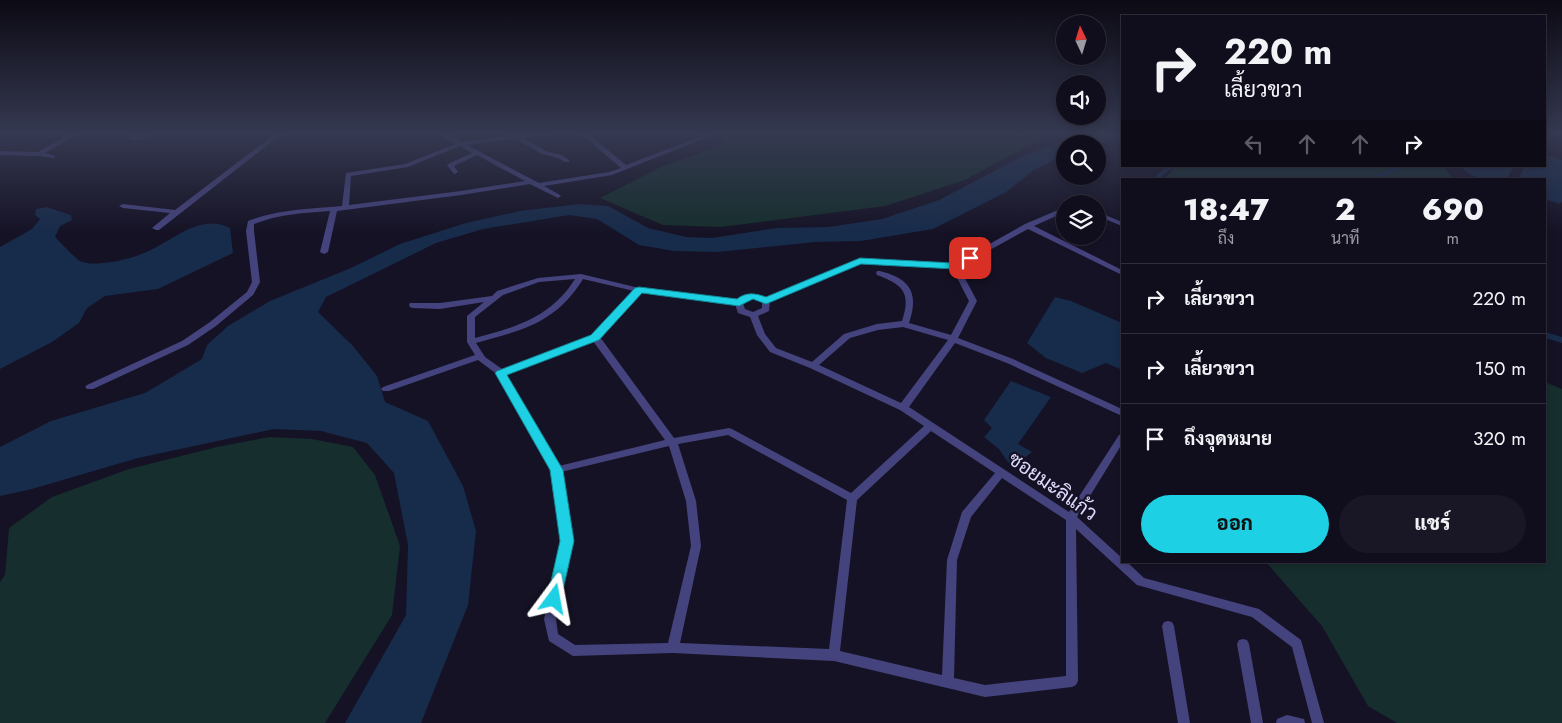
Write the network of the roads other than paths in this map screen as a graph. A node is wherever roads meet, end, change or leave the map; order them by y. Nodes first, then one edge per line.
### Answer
1 (236, 167) edge
2 (401, 167) edge
3 (451, 167) edge
4 (502, 167) edge
5 (628, 167) edge
6 (625, 168) joint
7 (455, 172) dead end
8 (534, 184) junction
9 (558, 196) dead end
10 (123, 206) dead end
11 (345, 208) junction
12 (334, 209) junction
13 (176, 212) junction
14 (1056, 213) edge
15 (1106, 217) edge
16 (1121, 224) edge
17 (1028, 226) junction
18 (156, 228) dead end
19 (324, 252) dead end
20 (955, 266) junction
21 (1121, 272) edge
22 (880, 273) dead end
23 (581, 276) junction
24 (639, 290) junction
25 (494, 298) junction
26 (766, 301) junction
27 (739, 302) junction
28 (413, 305) dead end
29 (754, 315) junction
30 (905, 324) junction
31 (595, 337) junction
32 (953, 339) junction
33 (471, 342) junction
34 (480, 356) junction
35 (813, 366) junction
36 (501, 373) junction
37 (90, 387) dead end
38 (386, 389) dead end
39 (903, 408) junction
40 (1121, 412) edge
41 (930, 426) junction
42 (1121, 439) edge
43 (672, 442) junction
44 (556, 470) junction
45 (1001, 472) junction
46 (852, 498) junction
47 (1071, 518) junction
48 (1168, 626) dead end
49 (1242, 644) dead end
50 (674, 648) junction
51 (834, 655) junction
52 (948, 683) junction
53 (1184, 723) edge
54 (1257, 723) edge
55 (1282, 723) edge
56 (1299, 723) edge
57 (1318, 723) edge

1 - 13 street
2 - 11 street
3 - 7 street
4 - 8 street
5 - 6 street
6 - 8 street
8 - 9 street
8 - 11 street
10 - 13 street
11 - 12 street
12 - 19 street
12 - 37 street
13 - 18 street
14 - 17 street
15 - 16 street
17 - 20 street
17 - 21 street
20 - 26 street
20 - 32 street
22 - 30 street
23 - 24 street
23 - 25 street
23 - 33 street
24 - 27 street
24 - 31 street
25 - 28 street
25 - 33 street
26 - 27 street
26 - 29 street
27 - 29 street
29 - 35 street, ซอยมะลิแก้ว
30 - 32 street
30 - 35 street
31 - 36 street
31 - 43 street
32 - 39 street
32 - 40 street
33 - 34 street
34 - 36 street
34 - 38 street
35 - 39 street, ซอยมะลิแก้ว
36 - 44 street
39 - 41 street, ซอยมะลิแก้ว
41 - 45 street, ซอยมะลิแก้ว
41 - 46 street
42 - 47 street
43 - 44 street
43 - 46 street
43 - 50 street
44 - 50 street
45 - 47 street, ซอยมะลิแก้ว
45 - 52 street
46 - 51 street
47 - 52 street
47 - 57 street, ซอยมะลิแก้ว
48 - 53 street
49 - 54 street
50 - 51 street
51 - 52 street
55 - 56 street

